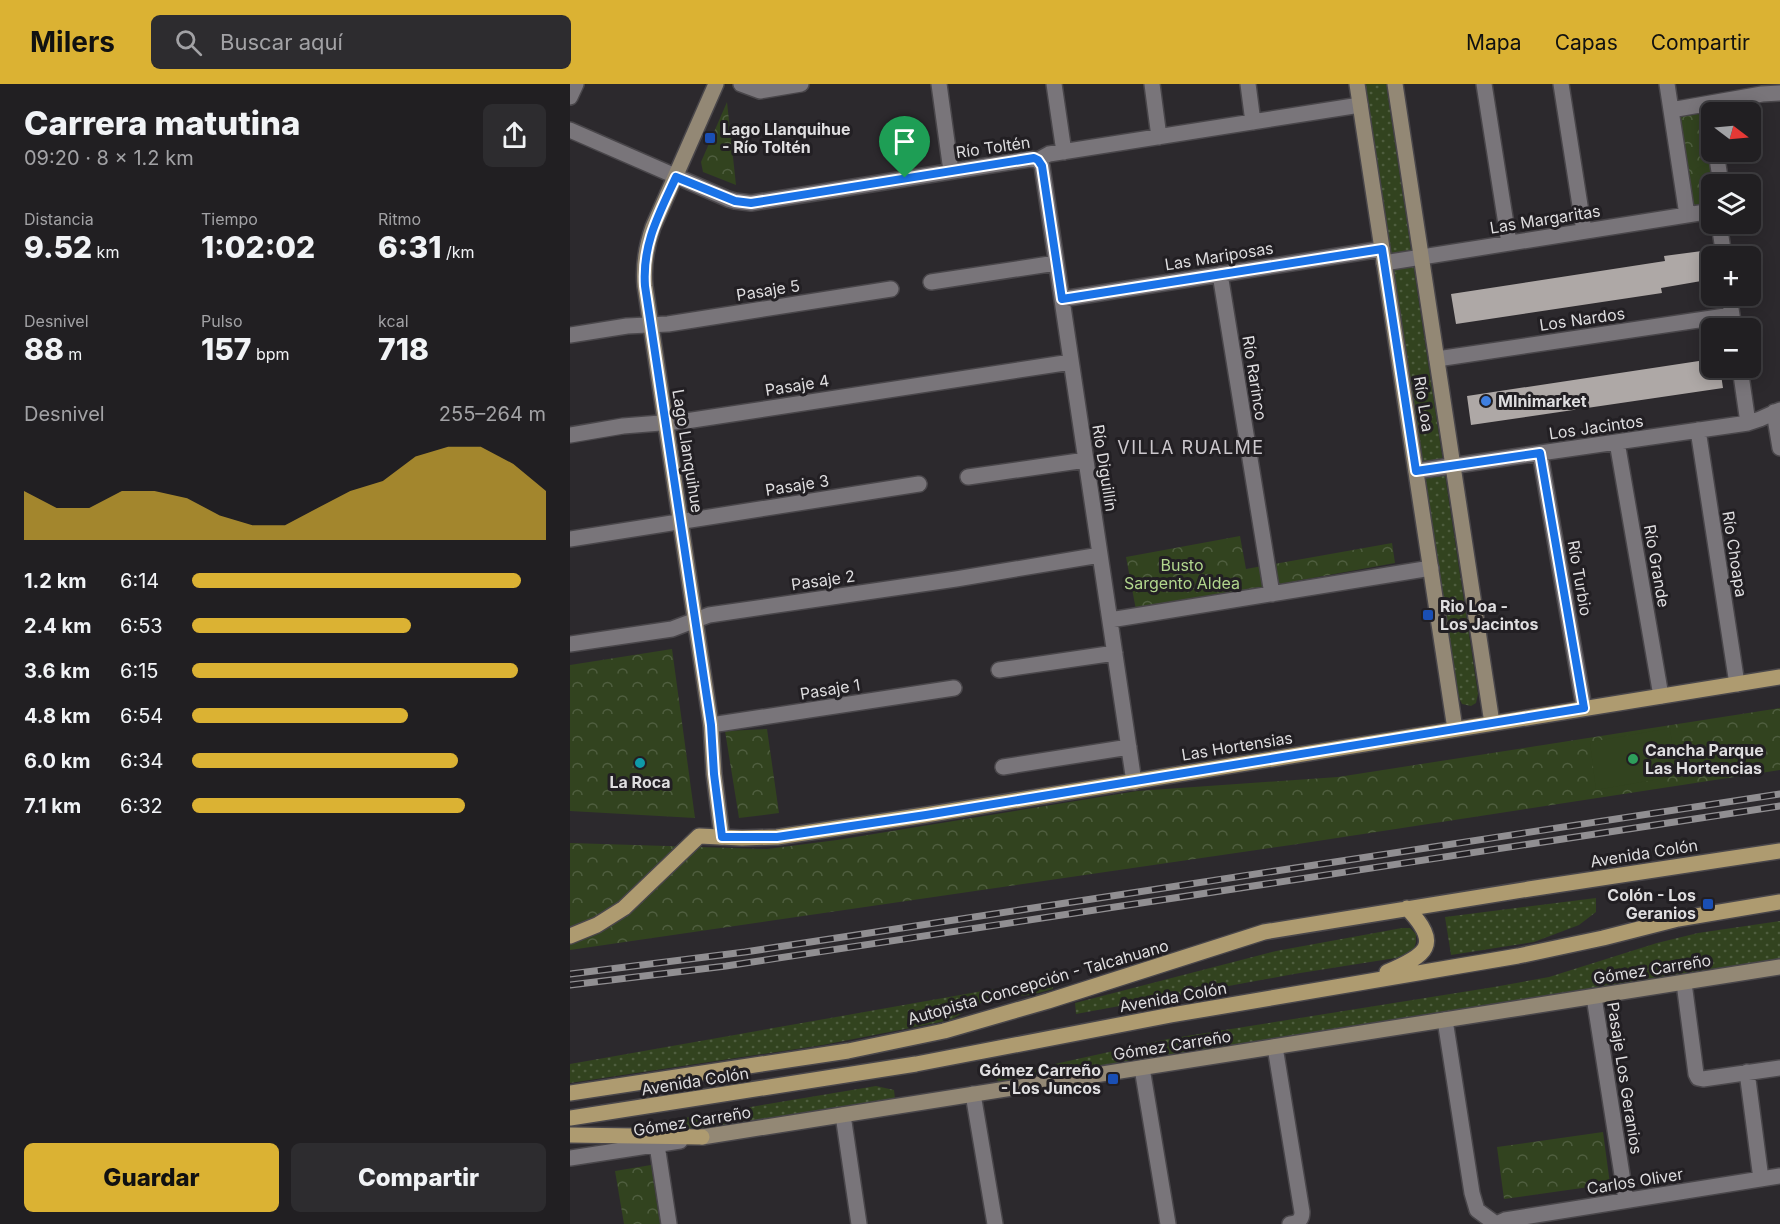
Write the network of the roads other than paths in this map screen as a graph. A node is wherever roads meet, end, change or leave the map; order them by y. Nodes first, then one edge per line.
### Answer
1 (576, 84) edge
2 (716, 84) edge
3 (741, 84) edge
4 (801, 84) edge
5 (939, 84) edge
6 (1054, 84) edge
7 (1152, 84) edge
8 (1248, 84) edge
9 (1357, 84) edge
10 (1395, 84) edge
11 (1484, 84) edge
12 (1561, 84) edge
13 (1667, 84) edge
14 (1780, 93) edge
15 (570, 97) edge
16 (1722, 102) edge
17 (1360, 105) junction
18 (1701, 105) edge
19 (1671, 110) junction
20 (1253, 122) junction
21 (570, 130) edge
22 (1159, 137) junction
23 (1064, 152) junction
24 (1038, 160) junction
25 (951, 171) junction
26 (676, 177) junction
27 (1701, 212) edge
28 (1687, 214) junction
29 (1584, 231) junction
30 (1509, 243) junction
31 (1383, 256) junction
32 (1422, 257) junction
33 (1056, 263) junction
34 (1220, 274) junction
35 (931, 282) dead end
36 (891, 289) dead end
37 (1062, 299) junction
38 (651, 325) junction
39 (1701, 326) edge
40 (570, 335) edge
41 (1437, 359) junction
42 (1071, 362) junction
43 (1741, 378) edge
44 (1777, 411) edge
45 (665, 422) junction
46 (1748, 423) junction
47 (1698, 430) junction
48 (570, 435) edge
49 (1617, 442) junction
50 (1780, 448) edge
51 (1540, 453) junction
52 (1086, 460) junction
53 (1453, 466) junction
54 (1416, 471) junction
55 (968, 477) dead end
56 (919, 484) dead end
57 (680, 522) junction
58 (570, 539) edge
59 (1100, 555) junction
60 (1431, 568) junction
61 (1272, 594) junction
62 (1110, 620) junction
63 (695, 621) junction
64 (570, 644) edge
65 (1115, 653) junction
66 (999, 670) dead end
67 (1780, 677) edge
68 (1737, 684) junction
69 (954, 688) dead end
70 (1661, 696) junction
71 (1584, 708) junction
72 (1492, 723) junction
73 (711, 725) junction
74 (1455, 729) junction
75 (1129, 747) junction
76 (1003, 767) dead end
77 (1134, 782) junction
78 (722, 837) junction
79 (1780, 851) edge
80 (1780, 902) edge
81 (1407, 908) junction
82 (1264, 932) joint
83 (570, 936) edge
84 (1780, 968) edge
85 (1363, 982) junction
86 (1684, 983) junction
87 (1594, 997) junction
88 (1445, 1020) junction
89 (1275, 1047) junction
90 (1142, 1068) junction
91 (1780, 1068) edge
92 (1747, 1072) junction
93 (570, 1093) edge
94 (973, 1094) junction
95 (843, 1115) junction
96 (570, 1118) edge
97 (570, 1135) edge
98 (702, 1137) junction
99 (657, 1144) junction
100 (570, 1158) edge
101 (1780, 1176) edge
102 (1761, 1179) junction
103 (1626, 1200) junction
104 (1295, 1222) edge
105 (669, 1224) edge
106 (860, 1224) edge
107 (995, 1224) edge
108 (1168, 1224) edge
109 (1496, 1224) edge

1 - 15 street
2 - 26 street, Lago Llanquihue
3 - 4 street
5 - 25 street
6 - 23 street
7 - 22 street
8 - 20 street
9 - 17 street, Río Loa
10 - 32 street, Río Loa
11 - 30 street
12 - 29 street
13 - 19 street
14 - 16 street
17 - 20 street, Río Toltén
17 - 31 street, Río Loa
18 - 19 street
19 - 28 street
20 - 22 street, Río Toltén
21 - 26 street, Río Toltén
22 - 23 street, Río Toltén
23 - 24 street, Río Toltén
24 - 25 street, Río Toltén
24 - 33 street, Río Diguillín
25 - 26 street, Río Toltén
26 - 38 street, Lago Llanquihue
27 - 28 street, Las Margaritas
28 - 29 street, Las Margaritas
29 - 30 street, Las Margaritas
30 - 32 street, Las Margaritas
31 - 32 street, Las Margaritas
31 - 34 street, Las Mariposas
31 - 54 street, Río Loa
32 - 41 street, Río Loa
33 - 35 street
33 - 37 street, Río Diguillín
34 - 37 street, Las Mariposas
34 - 61 street, Río Rarinco
36 - 38 street, Pasaje 5
37 - 42 street, Río Diguillín
38 - 40 street, Pasaje 5
38 - 45 street, Lago Llanquihue
39 - 41 street, Los Nardos
41 - 53 street, Río Loa
42 - 45 street, Pasaje 4
42 - 52 street, Río Diguillín
43 - 46 street
44 - 46 street, Los Jacintos
44 - 50 street
45 - 48 street, Pasaje 4
45 - 57 street, Lago Llanquihue
46 - 47 street, Los Jacintos
47 - 49 street, Los Jacintos
47 - 68 street, Río Choapa
49 - 51 street, Los Jacintos
49 - 70 street, Río Grande
51 - 53 street, Los Jacintos
51 - 71 street, Río Turbio
52 - 55 street
52 - 59 street, Río Diguillín
53 - 54 street, Los Jacintos
53 - 72 street, Río Loa
54 - 60 street, Río Loa
56 - 57 street, Pasaje 3
57 - 58 street, Pasaje 3
57 - 63 street, Lago Llanquihue
59 - 62 street, Río Diguillín
59 - 63 street, Pasaje 2
60 - 61 street
60 - 74 street, Río Loa
61 - 62 street
62 - 65 street, Río Diguillín
63 - 64 street, Pasaje 2
63 - 73 street, Lago Llanquihue
65 - 66 street
65 - 75 street, Río Diguillín
67 - 68 main road, Las Hortensias
68 - 70 main road, Las Hortensias
69 - 73 street, Pasaje 1
70 - 71 main road, Las Hortensias
71 - 72 main road, Las Hortensias
72 - 74 main road, Las Hortensias
73 - 78 street, Lago Llanquihue
74 - 77 main road, Las Hortensias
75 - 76 street
75 - 77 street, Río Diguillín
77 - 78 main road, Las Hortensias
78 - 83 main road, Las Hortensias
79 - 81 main road, Avenida Colón
80 - 85 main road, Avenida Colón
81 - 82 main road, Avenida Colón
81 - 85 main road
82 - 93 main road, Autopista Concepción - Talcahuano
84 - 86 street, Gómez Carreño
85 - 96 main road, Avenida Colón
86 - 87 street, Gómez Carreño
86 - 92 street
87 - 88 street, Gómez Carreño
87 - 103 street, Pasaje Los Geranios
88 - 89 street, Gómez Carreño
88 - 109 street
89 - 90 street, Gómez Carreño
89 - 104 street
90 - 94 street, Gómez Carreño
90 - 108 street
91 - 92 street
92 - 102 street
94 - 95 street, Gómez Carreño
94 - 107 street
95 - 98 street, Gómez Carreño
95 - 106 street
97 - 98 main road
98 - 99 street, Gómez Carreño
99 - 100 street, Gómez Carreño
99 - 105 street
101 - 102 street, Carlos Oliver
102 - 103 street, Carlos Oliver
103 - 109 street, Carlos Oliver

